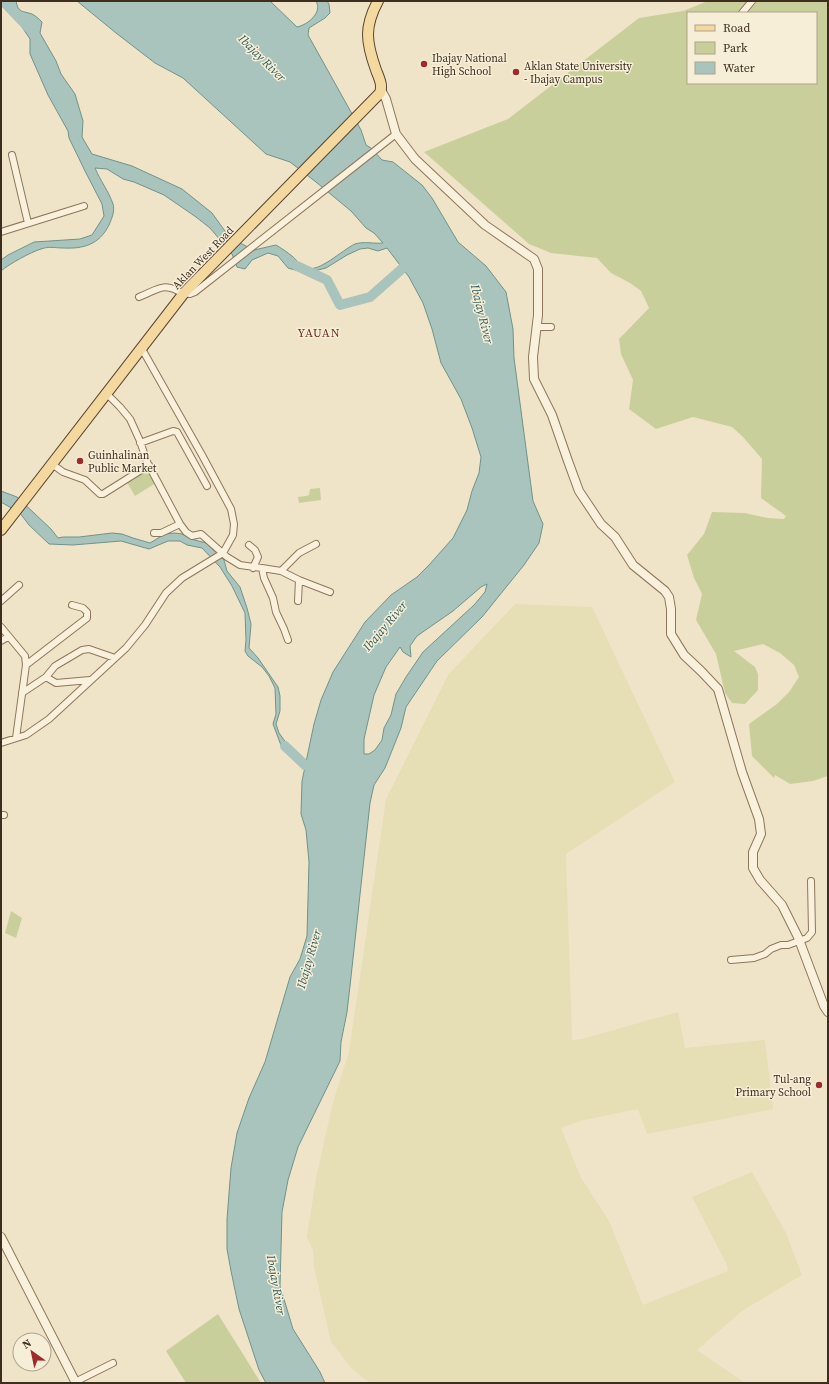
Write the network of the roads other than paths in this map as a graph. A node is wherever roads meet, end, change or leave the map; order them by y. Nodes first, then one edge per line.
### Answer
1 (378, 1) edge
2 (752, 1) edge
3 (743, 12) edge
4 (381, 90) junction
5 (396, 134) junction
6 (12, 155) dead end
7 (84, 206) dead end
8 (28, 223) junction
9 (1, 232) edge
10 (184, 294) junction
11 (139, 297) dead end
12 (551, 326) dead end
13 (536, 327) junction
14 (142, 349) junction
15 (107, 394) junction
16 (140, 443) junction
17 (52, 464) junction
18 (149, 465) junction
19 (207, 486) dead end
20 (180, 524) junction
21 (1, 530) edge
22 (154, 533) dead end
23 (316, 544) dead end
24 (249, 545) dead end
25 (223, 553) junction
26 (253, 568) junction
27 (262, 568) junction
28 (281, 571) junction
29 (299, 580) junction
30 (19, 585) dead end
31 (330, 592) dead end
32 (1, 601) edge
33 (298, 601) dead end
34 (72, 605) dead end
35 (1, 627) edge
36 (8, 637) junction
37 (288, 640) dead end
38 (1, 641) edge
39 (115, 658) junction
40 (26, 665) junction
41 (46, 677) junction
42 (90, 680) junction
43 (22, 693) junction
44 (16, 738) junction
45 (1, 743) edge
46 (811, 881) dead end
47 (799, 941) junction
48 (731, 960) dead end
49 (827, 1009) edge
50 (1, 1237) edge
51 (113, 1363) dead end
52 (75, 1382) edge

1 - 4 main road
2 - 3 street
4 - 5 street
4 - 10 main road, Aklan West Road
5 - 10 street
5 - 13 street
6 - 8 street
7 - 8 street
8 - 9 street
10 - 11 street
10 - 14 main road, Aklan West Road
12 - 13 street
13 - 47 street
14 - 15 main road, Aklan West Road
14 - 25 street
15 - 16 street
15 - 17 main road, Aklan West Road
16 - 18 street
16 - 19 street
17 - 18 street
17 - 21 main road, Aklan West Road
18 - 20 street
20 - 22 street
20 - 25 street
23 - 28 street
24 - 26 street
25 - 26 street
25 - 39 street
26 - 27 street
27 - 28 street
27 - 37 street
28 - 29 street
29 - 31 street
29 - 33 street
30 - 32 street
34 - 40 street
35 - 36 street
36 - 38 street
36 - 40 street
39 - 41 street
39 - 42 street
40 - 43 street
41 - 42 street
41 - 43 street
42 - 44 street
43 - 44 street
44 - 45 street
46 - 47 street
47 - 48 street
47 - 49 street
50 - 52 street
51 - 52 street

